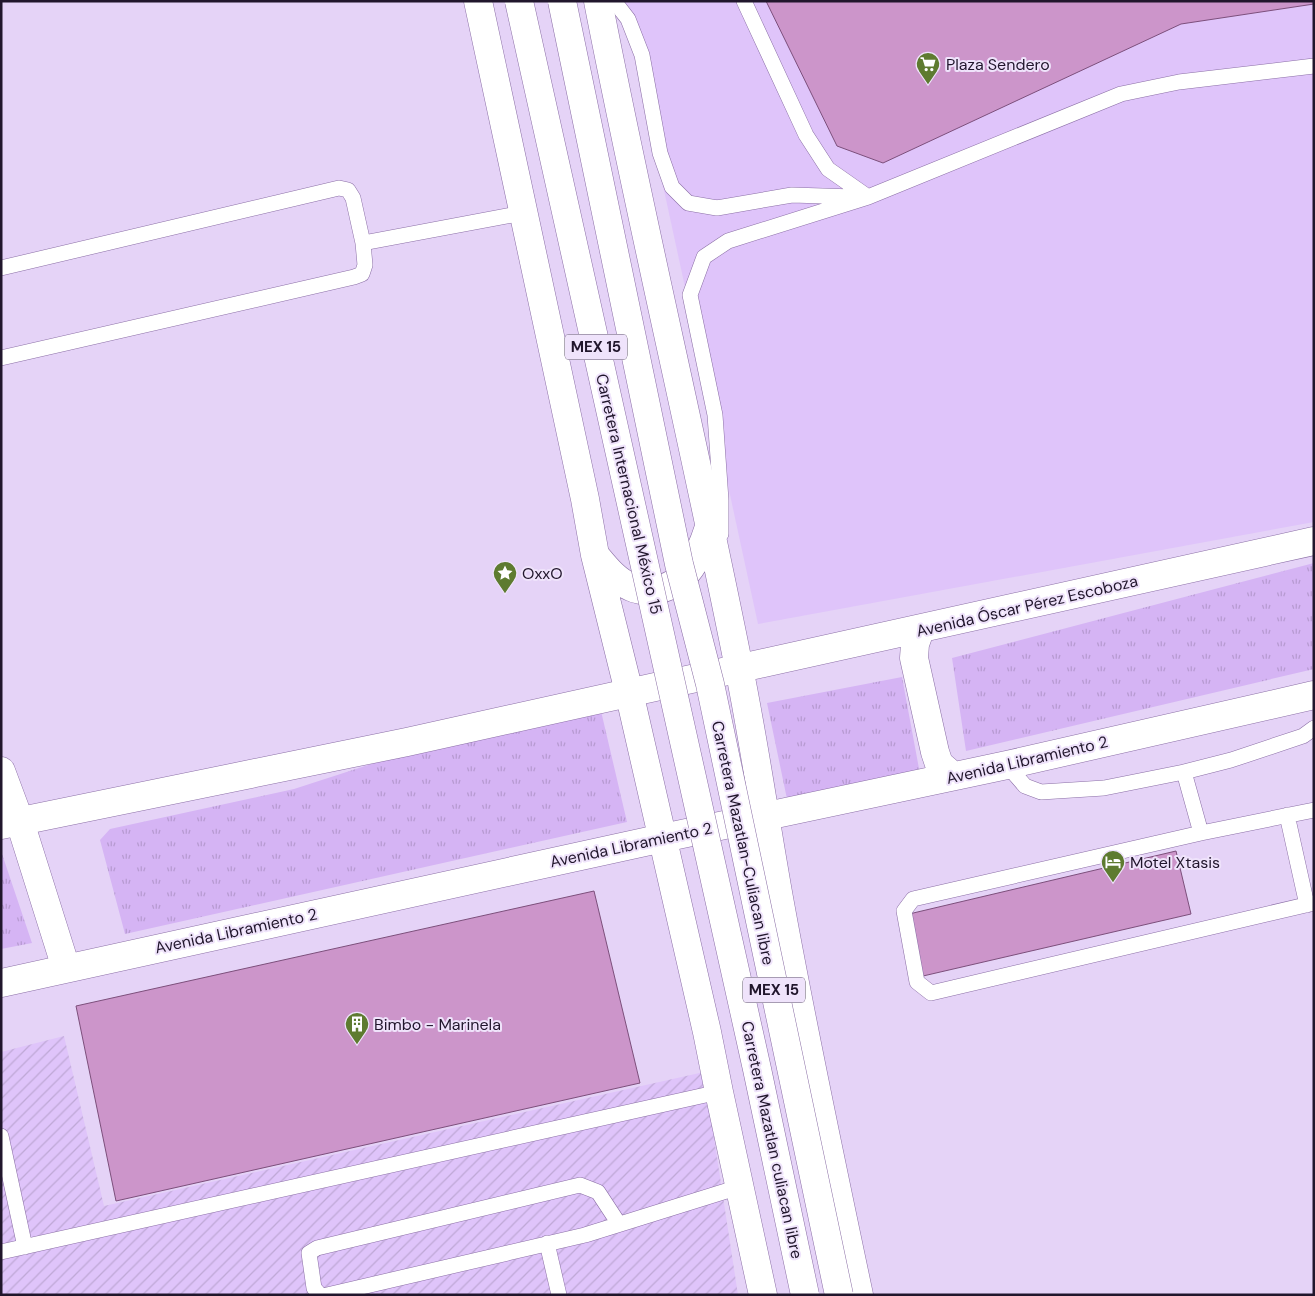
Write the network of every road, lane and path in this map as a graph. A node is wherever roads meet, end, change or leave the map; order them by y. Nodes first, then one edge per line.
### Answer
1 (478, 1) edge
2 (519, 1) edge
3 (562, 1) edge
4 (598, 1) edge
5 (614, 1) edge
6 (744, 1) edge
7 (1314, 66) edge
8 (868, 197) junction
9 (522, 213) junction
10 (363, 243) junction
11 (1, 268) edge
12 (1, 358) edge
13 (709, 527) junction
14 (1314, 541) edge
15 (595, 555) junction
16 (720, 575) junction
17 (920, 630) junction
18 (739, 668) junction
19 (710, 684) joint
20 (629, 692) junction
21 (674, 693) joint
22 (1314, 695) edge
23 (1314, 728) edge
24 (1007, 765) junction
25 (1, 771) edge
26 (1184, 772) junction
27 (953, 776) junction
28 (1314, 810) edge
29 (1287, 815) junction
30 (766, 817) junction
31 (10, 824) edge
32 (1201, 833) junction
33 (663, 838) junction
34 (1310, 904) edge
35 (66, 968) junction
36 (1, 983) edge
37 (718, 1092) junction
38 (1, 1136) edge
39 (739, 1188) junction
40 (620, 1224) junction
41 (547, 1243) junction
42 (25, 1247) junction
43 (1, 1252) edge
44 (320, 1295) edge
45 (327, 1295) edge
46 (559, 1295) edge
47 (763, 1295) edge
48 (805, 1295) edge
49 (839, 1295) edge
50 (859, 1295) edge

1 - 9 main road
2 - 21 main road, Carretera Internacional México 15 / MEX 15, bridge
3 - 19 main road, Carretera Internacional México 15 / MEX 15, bridge
4 - 13 main road
5 - 8 lane
6 - 8 lane
7 - 8 lane
8 - 16 lane
9 - 10 lane
9 - 15 main road
10 - 11 lane
10 - 12 lane
13 - 15 main road
13 - 16 main road
14 - 17 main road, Avenida Óscar Pérez Escoboza
15 - 20 main road
16 - 18 main road
17 - 18 main road, Avenida Óscar Pérez Escoboza
17 - 27 main road
18 - 20 main road
18 - 30 main road
19 - 49 main road, Carretera Mazatlan-Culiacan libre / MEX 15, bridge
20 - 31 main road
20 - 33 main road
21 - 48 main road, Carretera Mazatlan culiacan libre / MEX 15, bridge
22 - 24 main road, Avenida Libramiento 2
23 - 26 lane
24 - 26 lane
24 - 27 main road, Avenida Libramiento 2
25 - 31 main road
26 - 32 lane
27 - 30 main road, Avenida Libramiento 2
28 - 29 lane
29 - 32 lane
29 - 34 lane
30 - 33 main road, Avenida Libramiento 2
30 - 50 main road
31 - 35 main road
32 - 34 lane
33 - 35 main road, Avenida Libramiento 2
33 - 37 main road
35 - 36 main road, Avenida Libramiento 2
37 - 39 main road
37 - 42 lane
38 - 42 lane
39 - 40 lane
39 - 47 main road
40 - 41 lane
40 - 44 lane
41 - 45 lane
41 - 46 lane
42 - 43 lane

